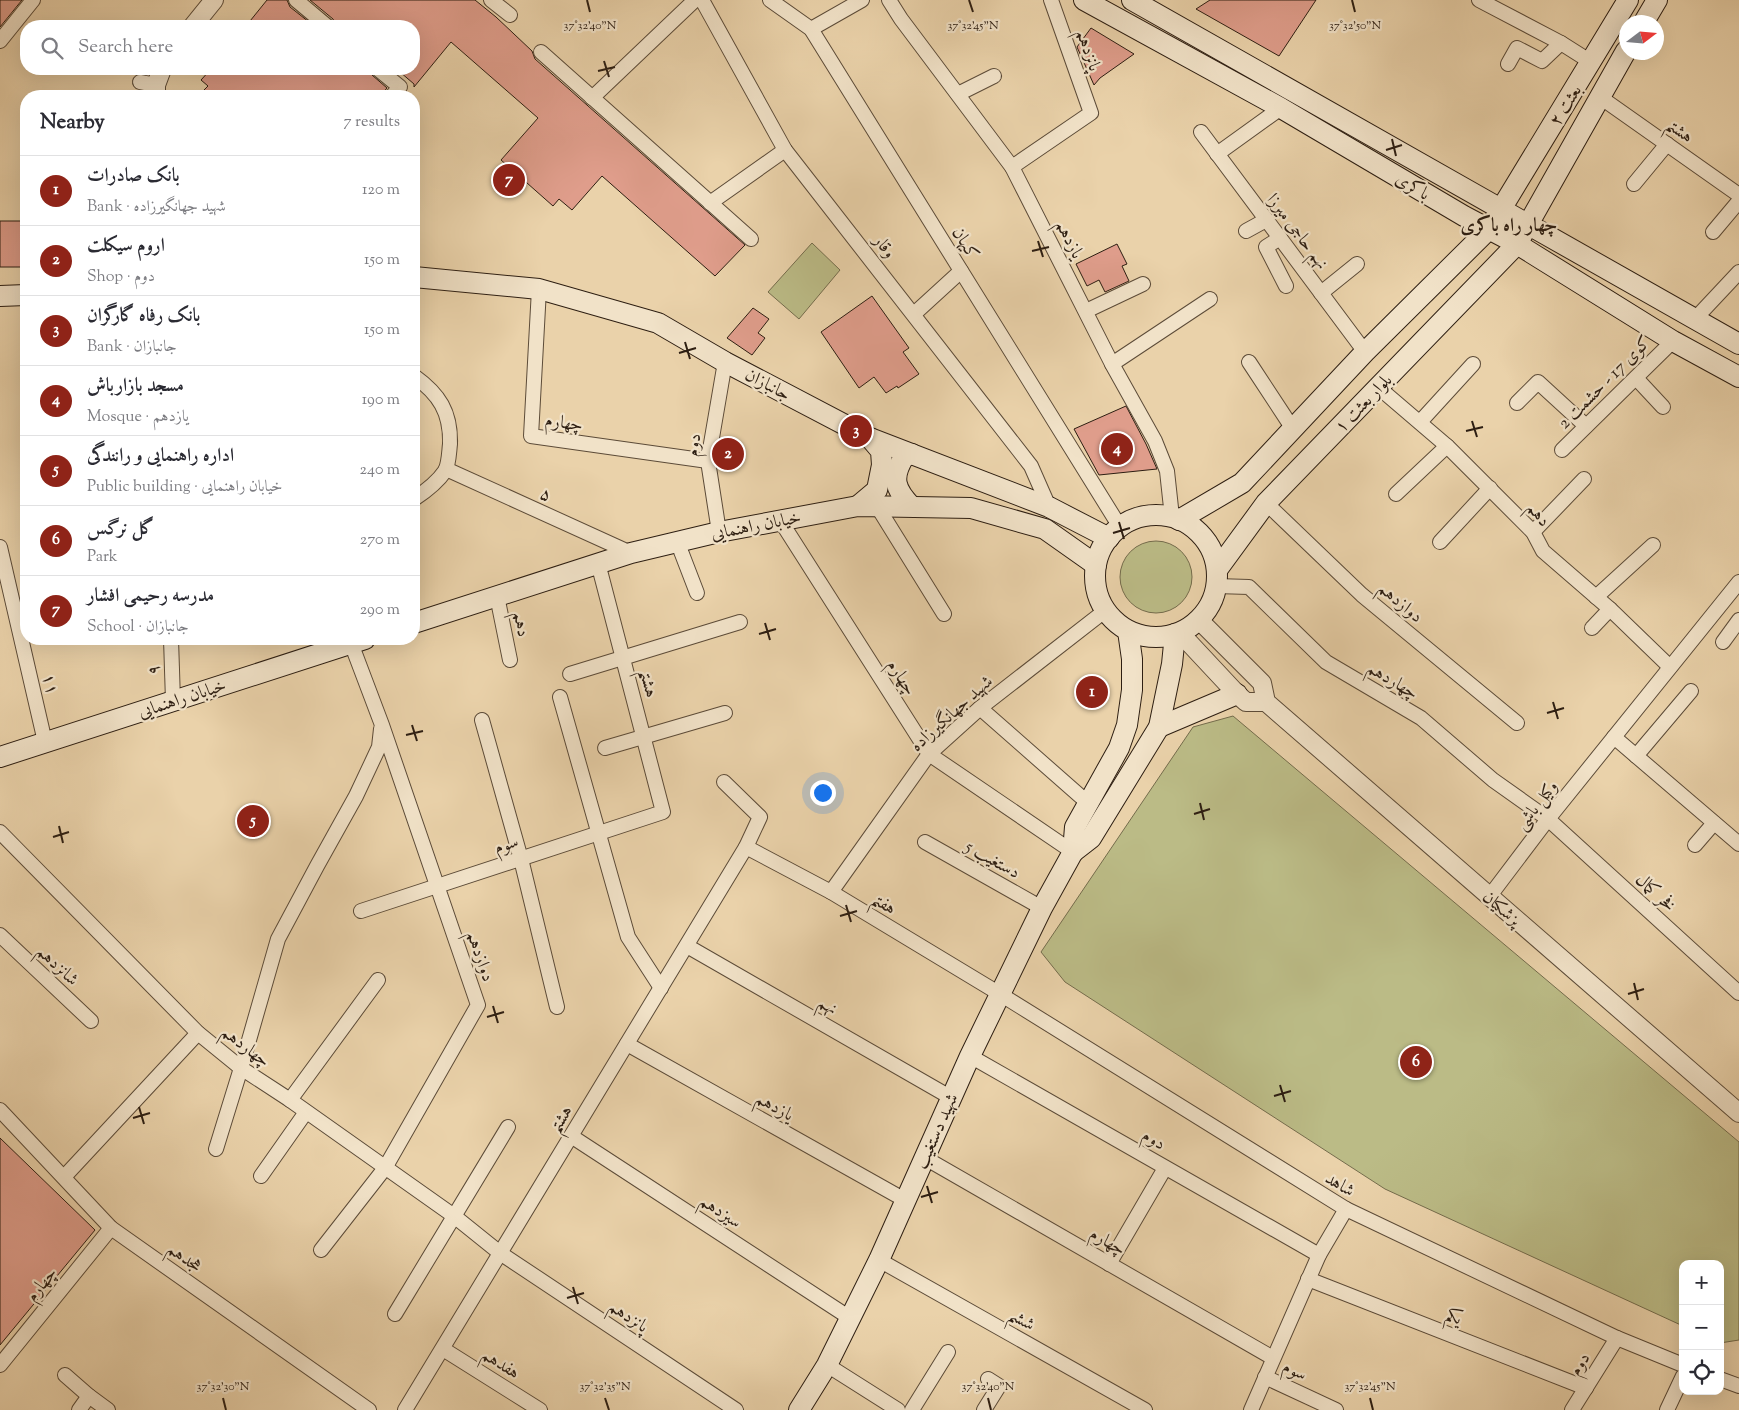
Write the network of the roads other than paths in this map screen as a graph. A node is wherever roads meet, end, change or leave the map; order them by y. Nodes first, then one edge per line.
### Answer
1 (33, 0) edge
2 (214, 0) edge
3 (296, 0) edge
4 (491, 0) edge
5 (695, 0) edge
6 (702, 0) edge
7 (770, 0) edge
8 (862, 0) edge
9 (889, 0) edge
10 (1051, 0) edge
11 (1084, 0) edge
12 (1132, 0) edge
13 (1479, 0) edge
14 (1628, 0) edge
15 (1657, 0) edge
16 (845, 4) edge
17 (1648, 15) edge
18 (510, 16) dead end
19 (198, 20) edge
20 (320, 20) edge
21 (811, 29) junction
22 (0, 41) edge
23 (1561, 43) junction
24 (541, 52) dead end
25 (1621, 60) edge
26 (1591, 62) junction
27 (1508, 64) dead end
28 (385, 75) edge
29 (994, 76) dead end
30 (397, 90) edge
31 (958, 94) junction
32 (1600, 97) junction
33 (592, 98) junction
34 (1281, 108) junction
35 (1201, 132) dead end
36 (1667, 144) junction
37 (785, 150) junction
38 (1217, 154) junction
39 (1012, 167) junction
40 (1634, 184) dead end
41 (1739, 195) edge
42 (1739, 200) edge
43 (710, 203) junction
44 (1500, 209) junction
45 (1266, 220) junction
46 (1528, 224) junction
47 (1488, 229) junction
48 (1246, 231) dead end
49 (1713, 232) dead end
50 (1280, 238) junction
51 (751, 240) dead end
52 (1517, 244) junction
53 (1357, 264) dead end
54 (961, 271) junction
55 (1739, 272) edge
56 (420, 278) edge
57 (1143, 284) dead end
58 (1286, 286) dead end
59 (539, 289) junction
60 (1321, 293) junction
61 (20, 294) edge
62 (0, 296) edge
63 (1210, 299) dead end
64 (1086, 311) junction
65 (914, 314) junction
66 (1694, 320) junction
67 (1673, 341) junction
68 (1739, 344) edge
69 (1365, 352) junction
70 (725, 362) junction
71 (1249, 362) dead end
72 (1112, 364) junction
73 (1473, 364) dead end
74 (1739, 377) edge
75 (1636, 378) junction
76 (420, 381) edge
77 (1378, 386) junction
78 (1517, 403) dead end
79 (1663, 407) dead end
80 (1420, 422) junction
81 (1586, 426) junction
82 (1293, 429) junction
83 (870, 438) junction
84 (1447, 446) junction
85 (1562, 450) dead end
86 (912, 454) junction
87 (708, 461) junction
88 (446, 469) junction
89 (1584, 479) dead end
90 (1490, 488) junction
91 (1396, 494) dead end
92 (420, 495) edge
93 (1266, 503) junction
94 (868, 506) junction
95 (911, 506) junction
96 (1049, 507) junction
97 (1175, 518) junction
98 (780, 520) junction
99 (719, 532) junction
100 (1115, 532) junction
101 (1533, 532) junction
102 (677, 541) junction
103 (1440, 542) dead end
104 (1653, 545) dead end
105 (0, 547) edge
106 (631, 553) junction
107 (598, 564) junction
108 (1096, 566) junction
109 (1216, 578) junction
110 (1739, 582) edge
111 (697, 593) dead end
112 (497, 596) junction
113 (1596, 598) junction
114 (1610, 608) junction
115 (1106, 610) junction
116 (944, 614) dead end
117 (1199, 620) junction
118 (1739, 620) edge
119 (420, 621) edge
120 (740, 622) dead end
121 (1592, 628) dead end
122 (1128, 630) junction
123 (20, 634) edge
124 (1178, 634) junction
125 (1722, 642) dead end
126 (23, 645) edge
127 (171, 645) edge
128 (338, 645) edge
129 (348, 645) edge
130 (622, 657) junction
131 (510, 660) dead end
132 (1670, 667) junction
133 (570, 674) dead end
134 (1691, 691) dead end
135 (1237, 694) junction
136 (560, 697) dead end
137 (173, 701) junction
138 (1266, 702) junction
139 (980, 708) junction
140 (725, 714) dead end
141 (482, 720) dead end
142 (1517, 723) dead end
143 (382, 725) junction
144 (1159, 727) junction
145 (643, 736) junction
146 (1614, 737) junction
147 (45, 742) junction
148 (605, 748) dead end
149 (929, 754) junction
150 (1636, 756) junction
151 (0, 757) edge
152 (724, 782) dead end
153 (1088, 803) junction
154 (663, 812) joint
155 (1548, 819) junction
156 (1714, 823) junction
157 (0, 832) edge
158 (599, 833) junction
159 (925, 842) dead end
160 (1739, 844) edge
161 (1695, 845) dead end
162 (746, 847) junction
163 (1073, 852) junction
164 (521, 859) junction
165 (437, 886) junction
166 (831, 892) junction
167 (1488, 896) junction
168 (1042, 908) junction
169 (361, 911) dead end
170 (0, 935) edge
171 (686, 946) junction
172 (378, 980) dead end
173 (661, 988) junction
174 (1739, 993) edge
175 (1000, 994) junction
176 (557, 1007) dead end
177 (91, 1021) dead end
178 (198, 1033) junction
179 (627, 1044) junction
180 (970, 1056) junction
181 (241, 1068) junction
182 (950, 1097) junction
183 (290, 1100) junction
184 (0, 1110) edge
185 (306, 1112) junction
186 (1739, 1112) edge
187 (508, 1127) dead end
188 (571, 1136) junction
189 (216, 1149) dead end
190 (925, 1158) junction
191 (385, 1168) junction
192 (1165, 1168) junction
193 (261, 1176) dead end
194 (64, 1177) junction
195 (904, 1200) junction
196 (1346, 1209) junction
197 (454, 1216) junction
198 (111, 1228) junction
199 (321, 1250) dead end
200 (500, 1253) junction
201 (1319, 1255) junction
202 (880, 1260) junction
203 (1109, 1264) junction
204 (1308, 1279) junction
205 (395, 1314) dead end
206 (850, 1318) junction
207 (1617, 1338) junction
208 (443, 1349) junction
209 (948, 1352) dead end
210 (1273, 1358) junction
211 (1679, 1363) edge
212 (0, 1364) edge
213 (827, 1365) junction
214 (65, 1375) dead end
215 (1265, 1377) junction
216 (988, 1379) dead end
217 (1724, 1380) edge
218 (1679, 1384) edge
219 (1739, 1386) edge
220 (1586, 1388) junction
221 (89, 1396) junction
222 (79, 1410) edge
223 (108, 1410) edge
224 (370, 1410) edge
225 (405, 1410) edge
226 (540, 1410) edge
227 (736, 1410) edge
228 (799, 1410) edge
229 (898, 1410) edge
230 (912, 1410) edge
231 (984, 1410) edge
232 (1145, 1410) edge
233 (1251, 1410) edge
234 (1336, 1410) edge
235 (1572, 1410) edge
236 (1667, 1410) edge

1 - 22 street
2 - 19 street
3 - 20 street
4 - 18 street
5 - 33 street
6 - 37 street, وقار
7 - 21 street
8 - 16 street
9 - 31 street, یازدهم
10 - 39 street, پانزدهم
11 - 34 main road, باکری
12 - 44 main road, باکری
13 - 23 street
14 - 26 main road, بعثت ۲
15 - 17 main road
16 - 21 street
21 - 54 street, کیهان
23 - 26 street
23 - 27 street
24 - 33 street
25 - 32 main road, بعثت ۲
26 - 44 main road, بعثت ۲
28 - 30 street
29 - 31 street
31 - 39 street, یازدهم
32 - 36 street, هشتم
32 - 46 main road, بعثت ۲
33 - 43 street
34 - 38 street
34 - 47 main road, باکری
35 - 38 street, نهم حاجی میرزا
36 - 40 street
36 - 41 street, هشتم
37 - 43 street
37 - 65 street, وقار
38 - 45 street, نهم حاجی میرزا
39 - 64 street, یازدهم
42 - 49 street
43 - 51 street
44 - 46 main road, باکری
44 - 47 main road, بعثت ۲
45 - 48 street
45 - 50 street, نهم حاجی میرزا
46 - 52 main road, بعثت ۲
46 - 66 main road, باکری
47 - 52 main road, باکری
47 - 69 main road, بلوار بعثت ۱
50 - 58 street
50 - 60 street, نهم حاجی میرزا
52 - 67 main road, باکری
52 - 77 main road, بلوار بعثت ۱
53 - 60 street
54 - 65 street
54 - 100 street, کیهان
55 - 66 street
56 - 59 main road, جانبازان
57 - 64 street
59 - 70 main road, جانبازان
59 - 87 street, چهارم
60 - 69 street, نهم حاجی میرزا
61 - 62 main road
63 - 72 street
64 - 72 street, یازدهم
65 - 96 street, وقار
66 - 68 main road, باکری
67 - 74 main road, باکری
67 - 75 street, کوی 17 - حشمت 2
69 - 82 main road, بلوار بعثت ۱
70 - 83 main road, جانبازان
70 - 87 street, دوم
71 - 82 street
72 - 97 street, یازدهم
73 - 80 street
75 - 79 street
75 - 81 street, کوی 17 - حشمت 2
76 - 88 street
77 - 80 street, دهم
77 - 93 main road, بلوار بعثت ۱
78 - 81 street
80 - 84 street, دهم
81 - 85 street, کوی 17 - حشمت 2
82 - 97 main road, بلوار بعثت ۱
83 - 86 main road, جانبازان
83 - 94 main road
84 - 90 street, دهم
84 - 91 street
86 - 95 main road
86 - 96 main road, جانبازان
87 - 99 street, دوم
88 - 92 street
88 - 106 street, ۵
89 - 101 street
90 - 101 street, دهم
90 - 103 street
93 - 109 main road, بلوار بعثت ۱
93 - 142 street, دوازدهم
94 - 95 main road, خیابان راهنمایی
94 - 98 main road, خیابان راهنمایی
94 - 116 street
95 - 108 main road, خیابان راهنمایی
96 - 100 main road, جانبازان
97 - 100 main road
97 - 109 main road
98 - 99 main road, خیابان راهنمایی
98 - 149 street, چهارم
99 - 102 main road, خیابان راهنمایی
100 - 108 main road
101 - 113 street, دهم
102 - 106 main road, خیابان راهنمایی
102 - 111 street
104 - 113 street
105 - 123 street, ۱۱
106 - 107 main road, خیابان راهنمایی
107 - 112 main road, خیابان راهنمایی
107 - 130 street, هشتم
108 - 115 main road
109 - 117 main road
109 - 155 street, چهاردهم
110 - 132 street, وکیل باشی
112 - 119 main road, خیابان راهنمایی
112 - 131 street, دهم
113 - 114 street, دهم
114 - 121 street
114 - 132 street, دهم
115 - 122 main road
115 - 139 street, شهید جهانگیرزاده
117 - 124 main road
117 - 138 street, پزشکیان
118 - 125 street
120 - 130 street
122 - 124 main road
122 - 153 main road
124 - 135 street
124 - 144 main road
126 - 147 street, ۱۱
127 - 137 street, ۹
128 - 137 main road, خیابان راهنمایی
129 - 143 street, دوازدهم
130 - 133 street
130 - 145 street, هشتم
132 - 146 street, وکیل باشی
134 - 150 street
135 - 138 street
135 - 144 main road
136 - 158 street
137 - 147 main road, خیابان راهنمایی
138 - 167 street, پزشکیان
139 - 149 street, شهید جهانگیرزاده
139 - 153 street
140 - 145 street
141 - 164 street
143 - 165 street, دوازدهم
143 - 181 street
144 - 163 main road
145 - 148 street
145 - 154 street, هشتم
146 - 150 street
146 - 155 street, وکیل باشی
147 - 151 main road, خیابان راهنمایی
149 - 163 street
149 - 166 street, شهید جهانگیرزاده
150 - 156 street
152 - 162 street, هشتم
153 - 163 main road
154 - 158 street, سوم
155 - 167 street, وکیل باشی
155 - 174 street, فخر کمال
156 - 160 street
156 - 161 street
157 - 178 street, چهاردهم
158 - 164 street, سوم
158 - 173 street
159 - 168 street, دستغیب 5
162 - 166 street, هفتم
162 - 171 street, هشتم
163 - 168 main road, شهید دستغیب
164 - 165 street, سوم
164 - 176 street
165 - 169 street, سوم
165 - 191 street, دوازدهم
166 - 175 street, هفتم
167 - 186 street, پزشکیان
168 - 175 main road, شهید دستغیب
170 - 177 street, شانزدهم
171 - 173 street, هشتم
171 - 182 street, نهم
172 - 183 street
173 - 179 street, هشتم
175 - 180 main road, شهید دستغیب
175 - 196 street, شاهد
178 - 181 street, چهاردهم
178 - 194 street
179 - 188 street, هشتم
179 - 195 street, یازدهم
180 - 182 main road, شهید دستغیب
180 - 192 street, دوم
181 - 183 street, چهاردهم
181 - 189 street
182 - 190 main road, شهید دستغیب
183 - 185 street, چهاردهم
184 - 194 street, هجدهم
185 - 191 street, چهاردهم
185 - 193 street
187 - 197 street
188 - 200 street, هشتم
188 - 206 street, سیزدهم
190 - 195 main road, شهید دستغیب
190 - 203 street, چهارم
191 - 197 street, چهاردهم
191 - 199 street, دوازدهم
192 - 201 street, دوم
192 - 203 street
194 - 198 street, هجدهم
195 - 202 main road, شهید دستغیب
196 - 201 street
196 - 207 street, شاهد
197 - 200 street, چهاردهم
197 - 205 street
198 - 212 street, چهارم
198 - 224 street, هجدهم
200 - 208 street, هشتم
200 - 227 street, پانزدهم
201 - 204 street
202 - 206 main road, شهید دستغیب
202 - 232 street, ششم
203 - 210 street, چهارم
204 - 210 street
204 - 220 street, یکم
206 - 213 main road, شهید دستغیب
207 - 211 street, شاهد
207 - 220 street, دوم
208 - 225 street, هشتم
208 - 226 street, هفدهم
209 - 230 street
210 - 215 street
213 - 228 main road, شهید دستغیب
213 - 229 street
214 - 221 street
215 - 233 street
215 - 234 street, سوم
216 - 231 street
217 - 219 street
218 - 236 street
220 - 235 street, دوم
221 - 222 street
221 - 223 street

